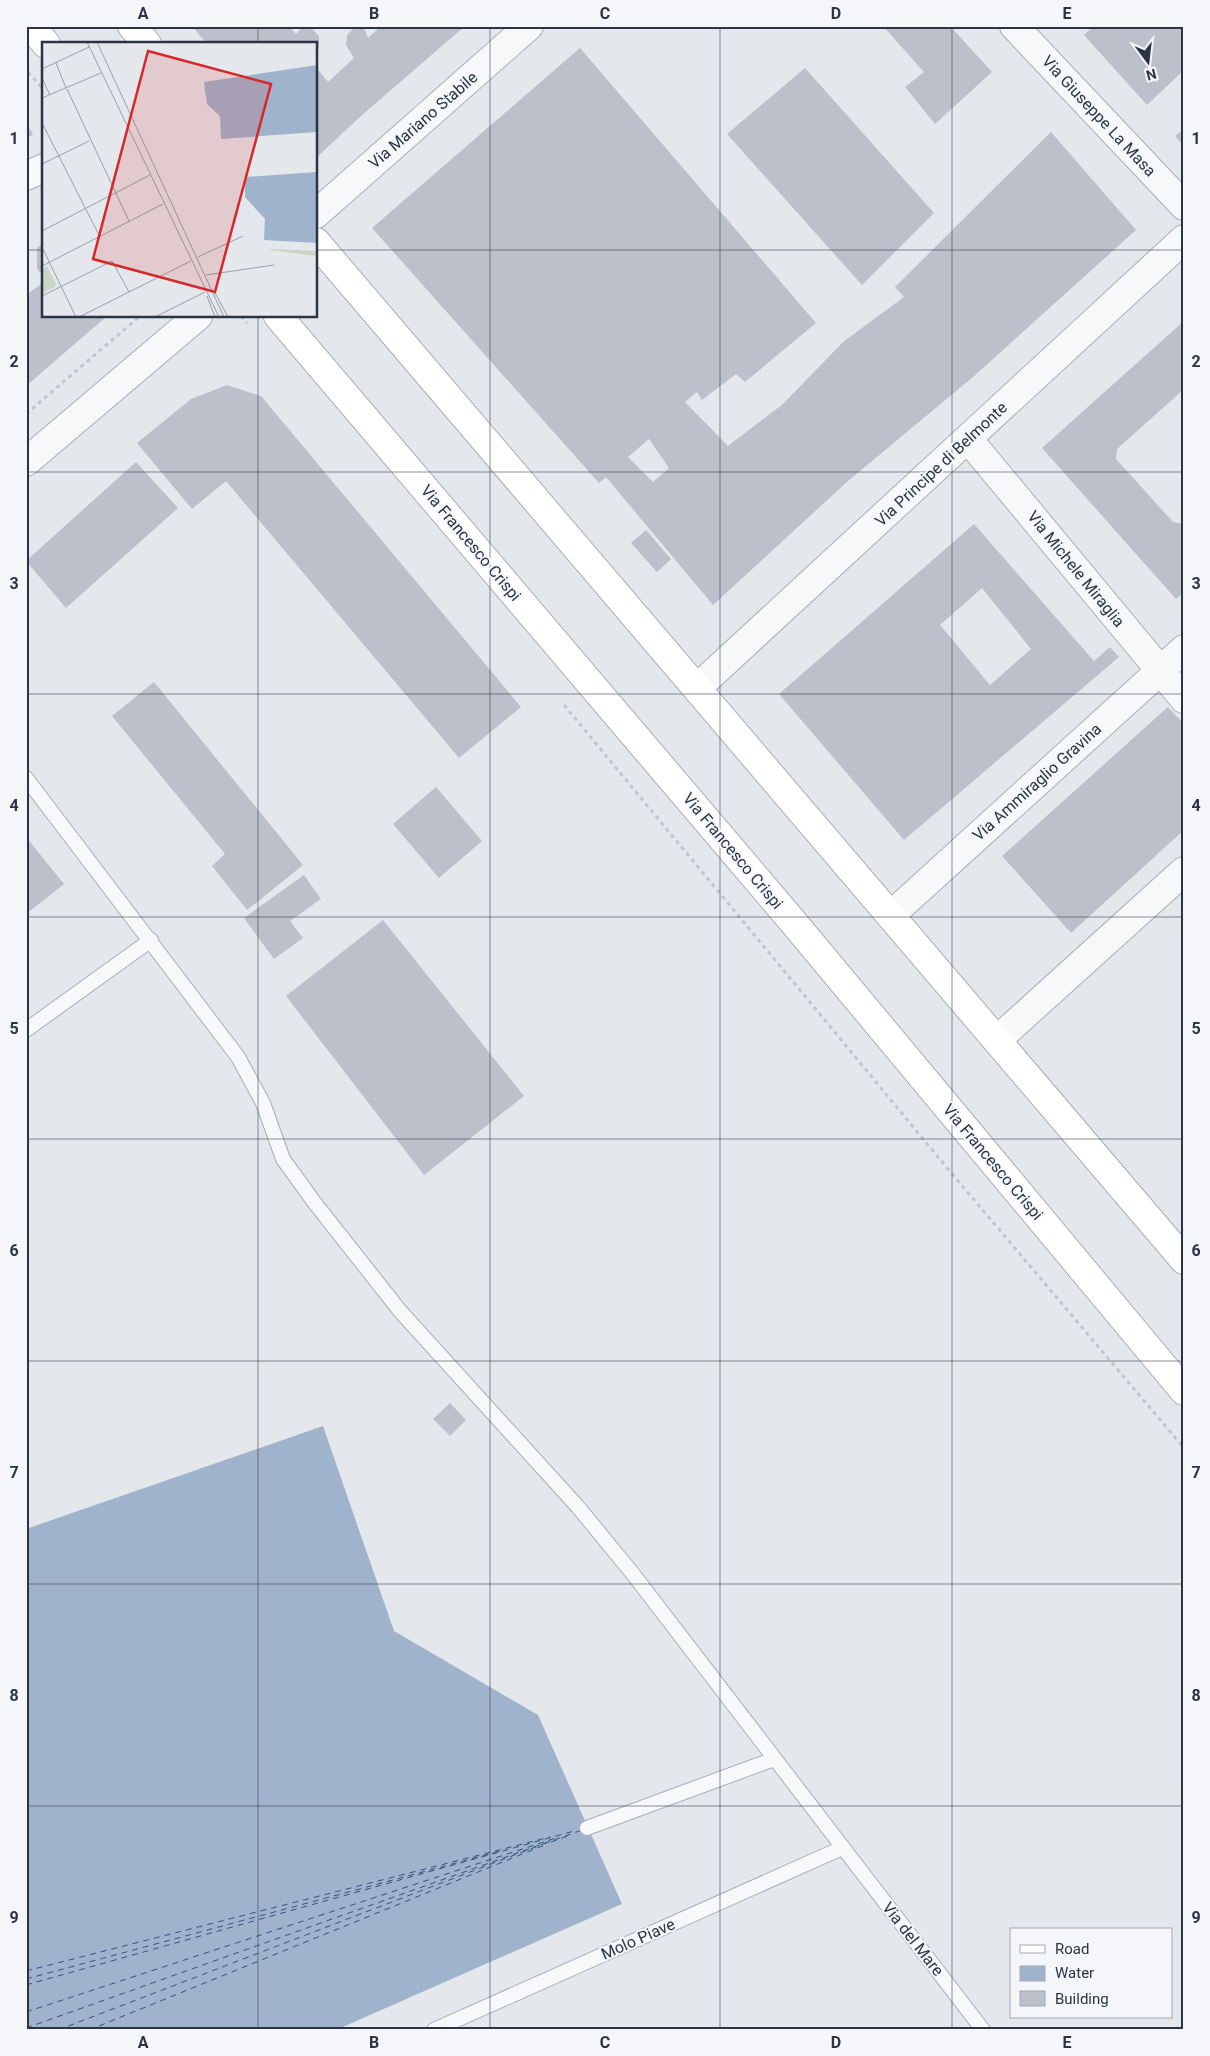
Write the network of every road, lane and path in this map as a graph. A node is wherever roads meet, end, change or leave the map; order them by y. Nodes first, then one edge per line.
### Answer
1 (31, 26) edge
2 (132, 26) edge
3 (529, 26) edge
4 (1026, 30) edge
5 (44, 42) edge
6 (145, 42) edge
7 (26, 70) edge
8 (42, 88) edge
9 (42, 169) edge
10 (26, 176) edge
11 (1184, 206) edge
12 (318, 212) edge
13 (1184, 239) edge
14 (318, 244) edge
15 (138, 318) edge
16 (196, 318) edge
17 (243, 318) edge
18 (280, 318) edge
19 (252, 330) dead end
20 (26, 414) edge
21 (968, 439) junction
22 (26, 462) edge
23 (1184, 649) edge
24 (1160, 671) junction
25 (697, 688) junction
26 (1184, 699) edge
27 (560, 701) dead end
28 (26, 778) edge
29 (1184, 871) edge
30 (891, 915) junction
31 (151, 940) junction
32 (26, 1030) edge
33 (997, 1040) junction
34 (1184, 1260) edge
35 (1184, 1391) edge
36 (1184, 1448) edge
37 (774, 1759) junction
38 (587, 1828) dead end
39 (842, 1848) junction
40 (434, 2030) edge
41 (983, 2030) edge

1 - 5 main road
2 - 6 main road
3 - 12 street, Via Mariano Stabile
4 - 11 street, Via Giuseppe La Masa
7 - 8 path
9 - 10 street
13 - 21 street, Via Principe di Belmonte
14 - 25 main road
15 - 20 path
16 - 22 street
17 - 19 path
18 - 35 main road, Via Francesco Crispi
21 - 24 street, Via Michele Miraglia
21 - 25 street, Via Principe di Belmonte
23 - 24 street, Via Ammiraglio Gravina
24 - 26 street, Via Michele Miraglia
24 - 30 street, Via Ammiraglio Gravina
25 - 30 main road
27 - 36 path
28 - 31 lane, Via del Mare
29 - 33 street
30 - 33 main road
31 - 32 lane
31 - 37 lane, Via del Mare
33 - 34 main road
37 - 38 lane
37 - 39 lane, Via del Mare
39 - 40 lane, Molo Piave
39 - 41 lane, Via del Mare

